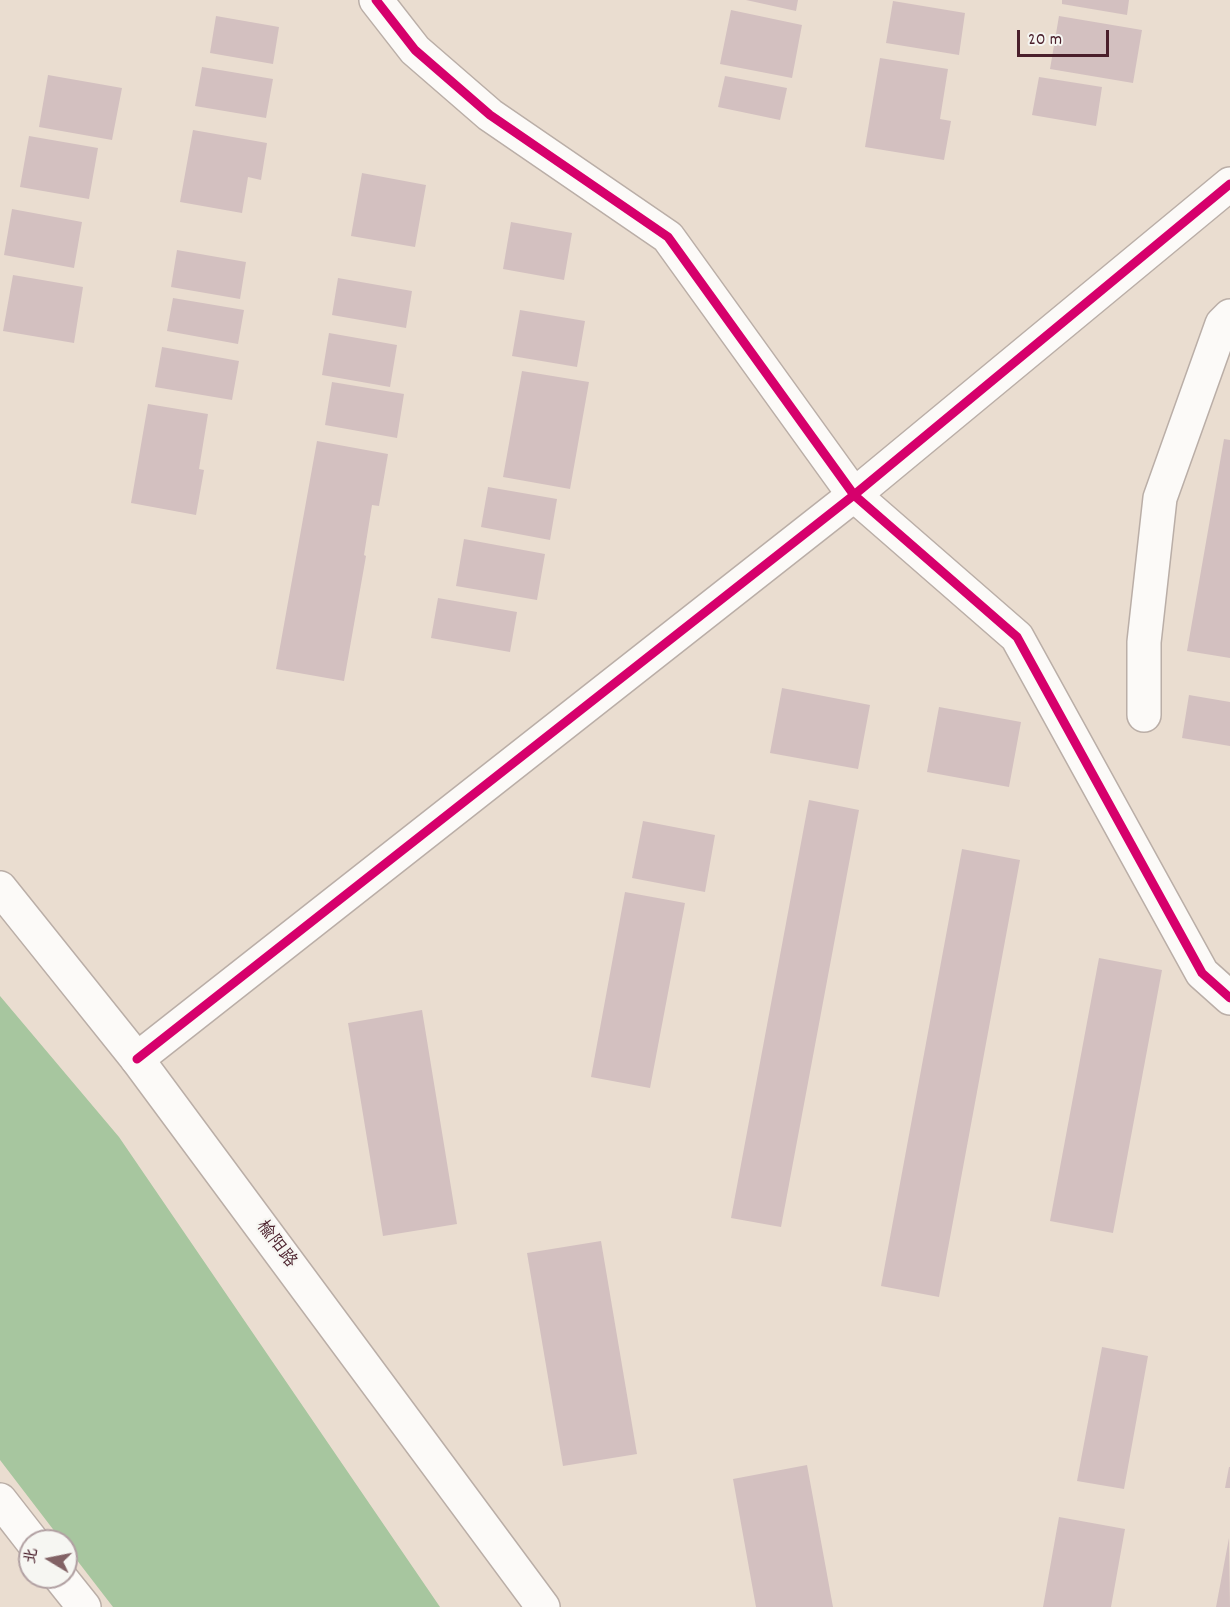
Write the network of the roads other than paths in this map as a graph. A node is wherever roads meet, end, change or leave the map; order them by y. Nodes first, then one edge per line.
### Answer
1 (376, 0) edge
2 (1230, 184) edge
3 (1230, 316) edge
4 (854, 495) junction
5 (1144, 715) dead end
6 (0, 888) edge
7 (1230, 998) edge
8 (137, 1059) junction
9 (0, 1500) edge
10 (23, 1529) edge
11 (70, 1589) edge
12 (84, 1607) edge
13 (543, 1607) edge

1 - 4 street
2 - 4 street
3 - 5 street
4 - 7 street
4 - 8 street
6 - 8 street, 榆阳路
8 - 13 street, 榆阳路
9 - 10 street
11 - 12 street

